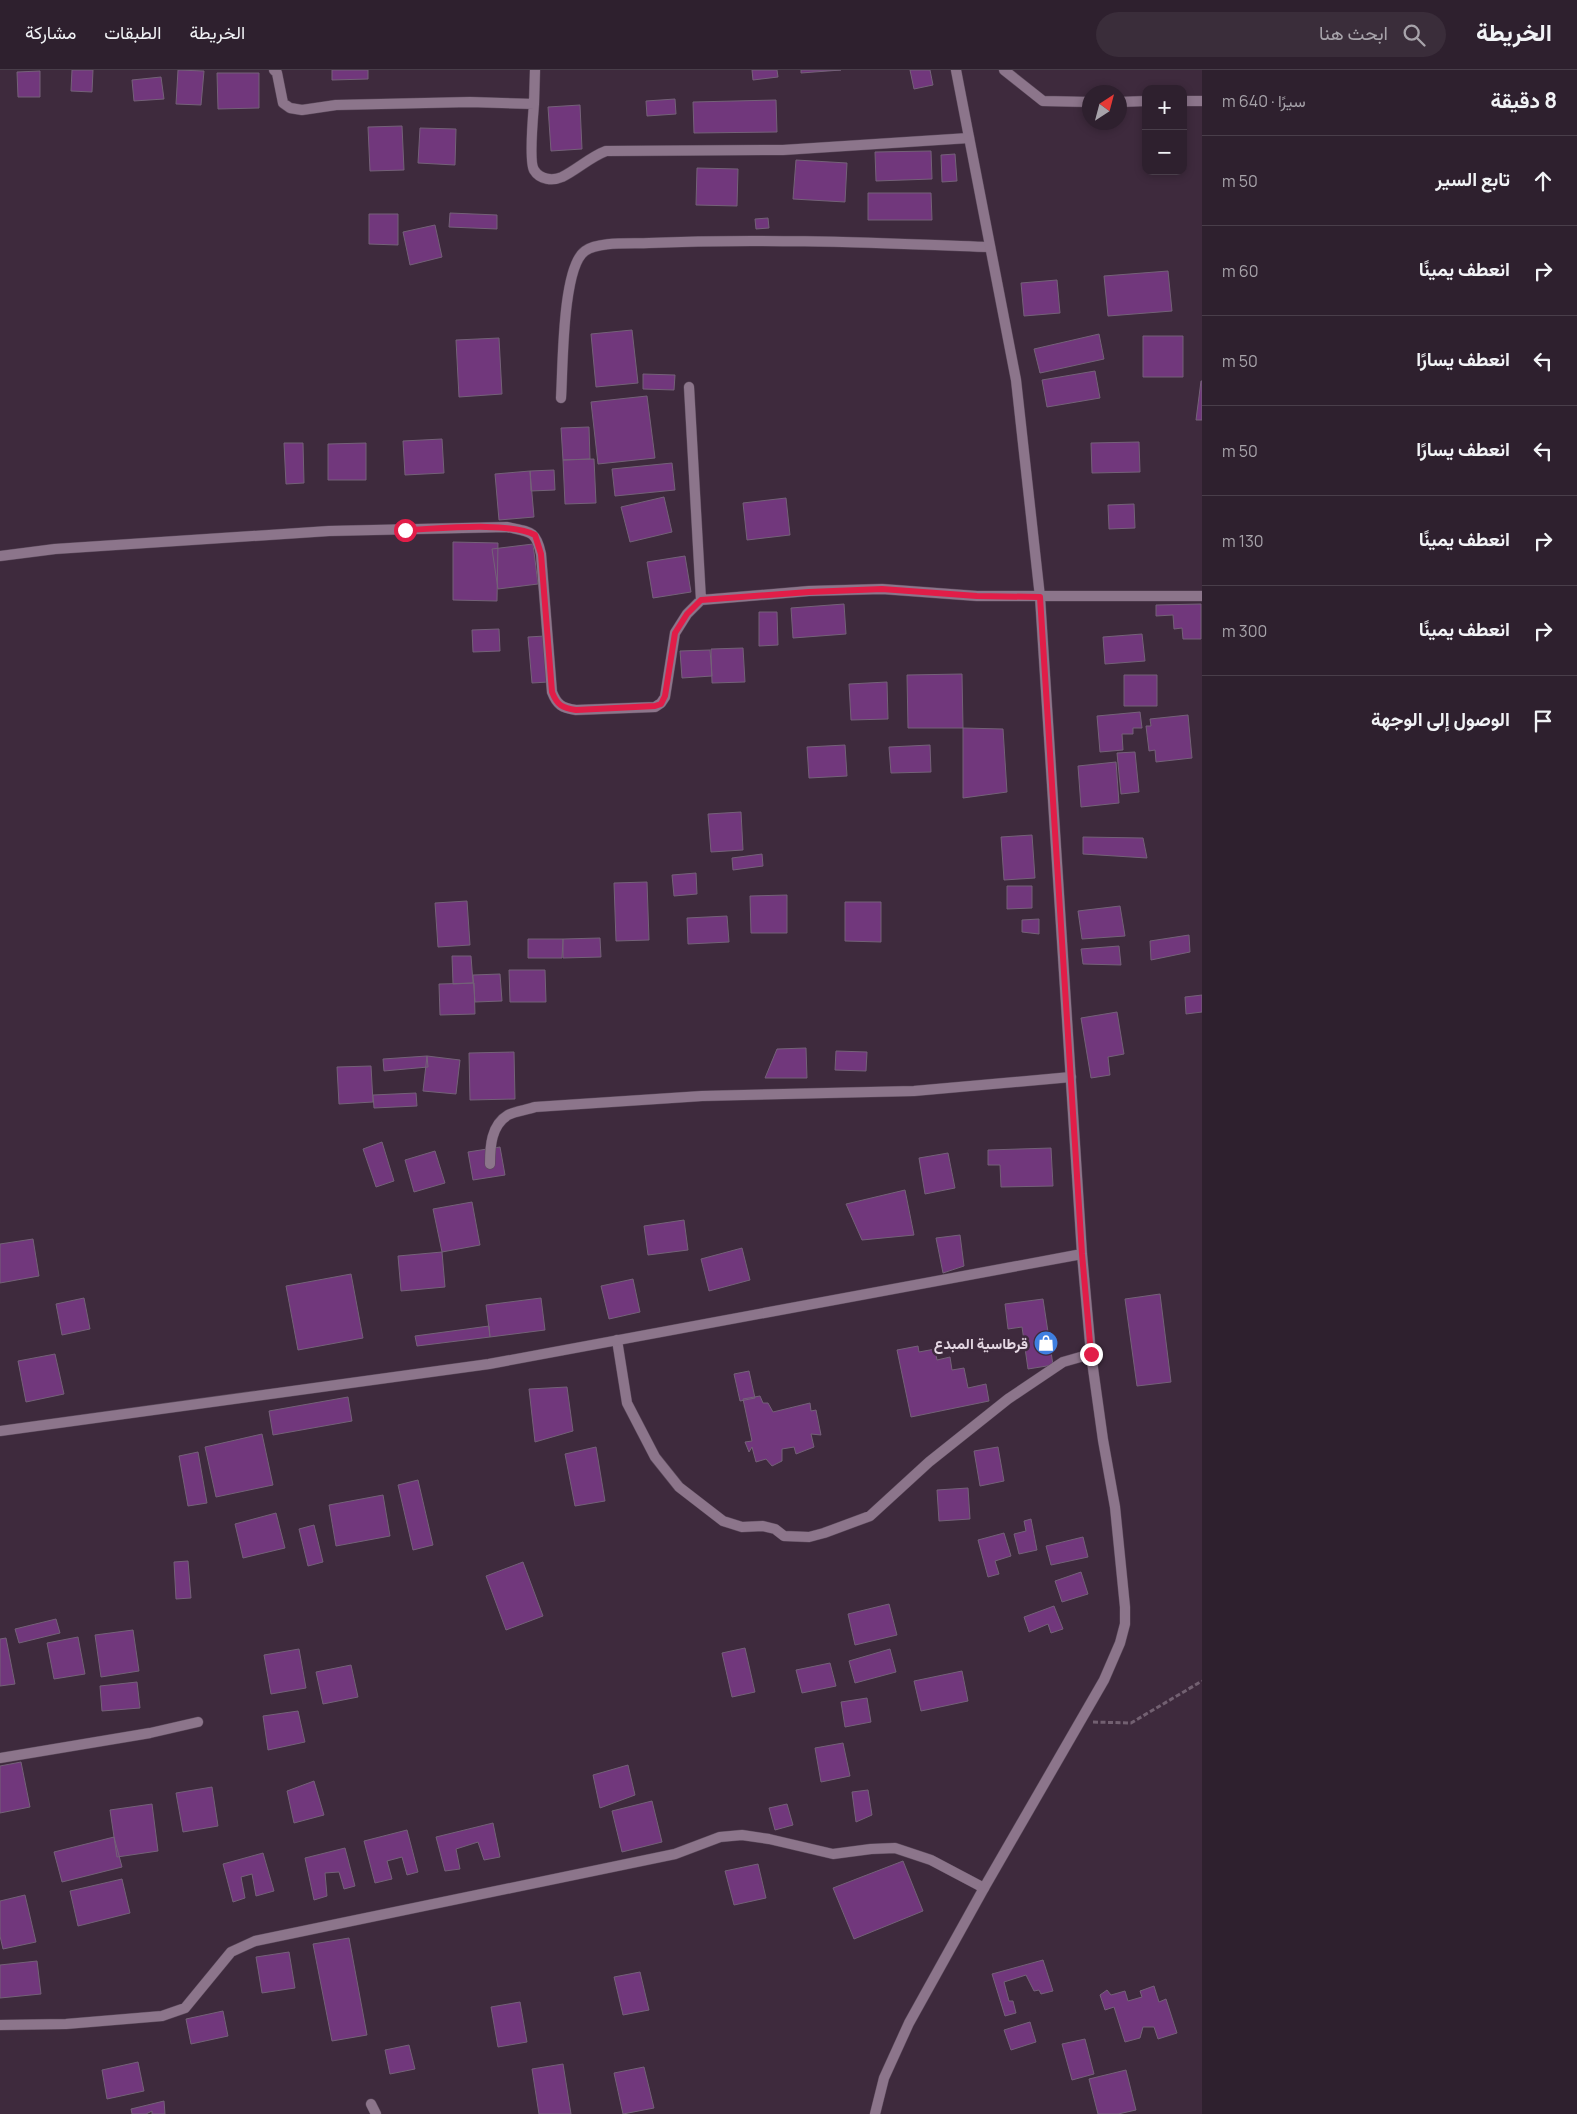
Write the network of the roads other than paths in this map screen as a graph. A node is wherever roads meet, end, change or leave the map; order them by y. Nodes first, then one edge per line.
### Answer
1 (274, 70) edge
2 (535, 70) edge
3 (956, 70) edge
4 (1004, 70) edge
5 (1187, 101) edge
6 (1202, 101) edge
7 (1082, 102) edge
8 (1127, 102) edge
9 (1142, 102) edge
10 (534, 104) junction
11 (969, 138) junction
12 (990, 247) junction
13 (689, 387) dead end
14 (561, 398) dead end
15 (0, 556) edge
16 (1202, 596) edge
17 (1040, 597) junction
18 (701, 600) junction
19 (1071, 1077) junction
20 (490, 1164) dead end
21 (1082, 1254) junction
22 (617, 1340) junction
23 (1091, 1354) junction
24 (0, 1431) edge
25 (198, 1722) dead end
26 (0, 1758) edge
27 (984, 1888) junction
28 (0, 2025) edge
29 (371, 2104) dead end
30 (376, 2114) edge
31 (875, 2114) edge

1 - 10 street
2 - 10 street
3 - 11 street
4 - 7 street
5 - 6 street
8 - 9 street
10 - 11 street
11 - 12 street
12 - 14 street
12 - 17 street
13 - 18 street
15 - 18 street
16 - 17 street
17 - 18 street
17 - 19 street
19 - 20 street
19 - 21 street
21 - 22 street
21 - 23 street
22 - 23 street
22 - 24 street
23 - 27 street
25 - 26 street
27 - 28 street
27 - 31 street
29 - 30 street

